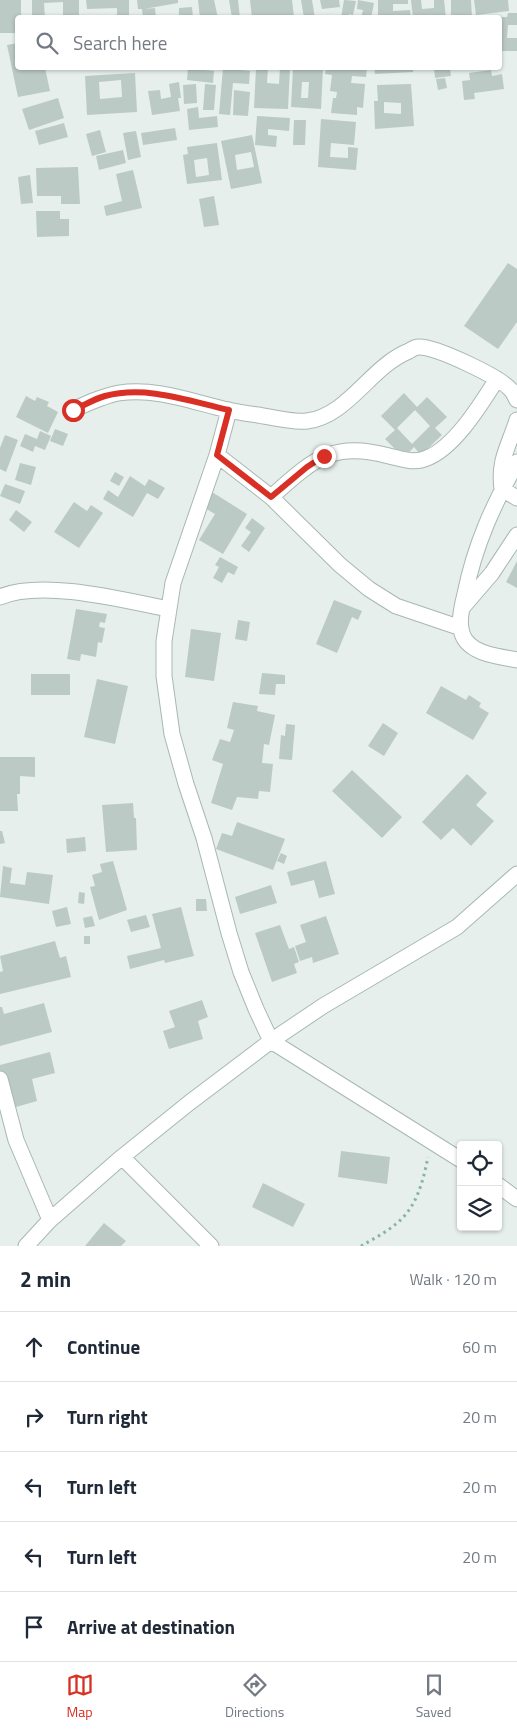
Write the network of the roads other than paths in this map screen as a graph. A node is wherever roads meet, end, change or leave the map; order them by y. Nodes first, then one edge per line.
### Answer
1 (497, 379) junction
2 (517, 400) edge
3 (73, 410) dead end
4 (229, 410) junction
5 (517, 420) edge
6 (217, 455) junction
7 (517, 462) edge
8 (502, 489) junction
9 (271, 497) junction
10 (517, 498) edge
11 (517, 535) edge
12 (0, 597) edge
13 (168, 609) junction
14 (461, 609) junction
15 (461, 628) junction
16 (517, 660) edge
17 (515, 880) edge
18 (271, 1042) junction
19 (0, 1079) edge
20 (122, 1157) junction
21 (457, 1158) edge
22 (499, 1186) edge
23 (517, 1198) edge
24 (50, 1220) junction
25 (26, 1246) edge
26 (211, 1246) edge

1 - 2 street
1 - 4 street
1 - 9 street
3 - 4 street
4 - 6 street
5 - 8 street
6 - 9 street
6 - 13 street
7 - 8 street
8 - 10 street
8 - 14 street
9 - 15 street
11 - 14 street
12 - 13 street
13 - 18 street
14 - 15 street
15 - 16 street
17 - 18 street
18 - 20 street
18 - 21 street
19 - 24 street
20 - 24 street
20 - 26 street
22 - 23 street
24 - 25 street

